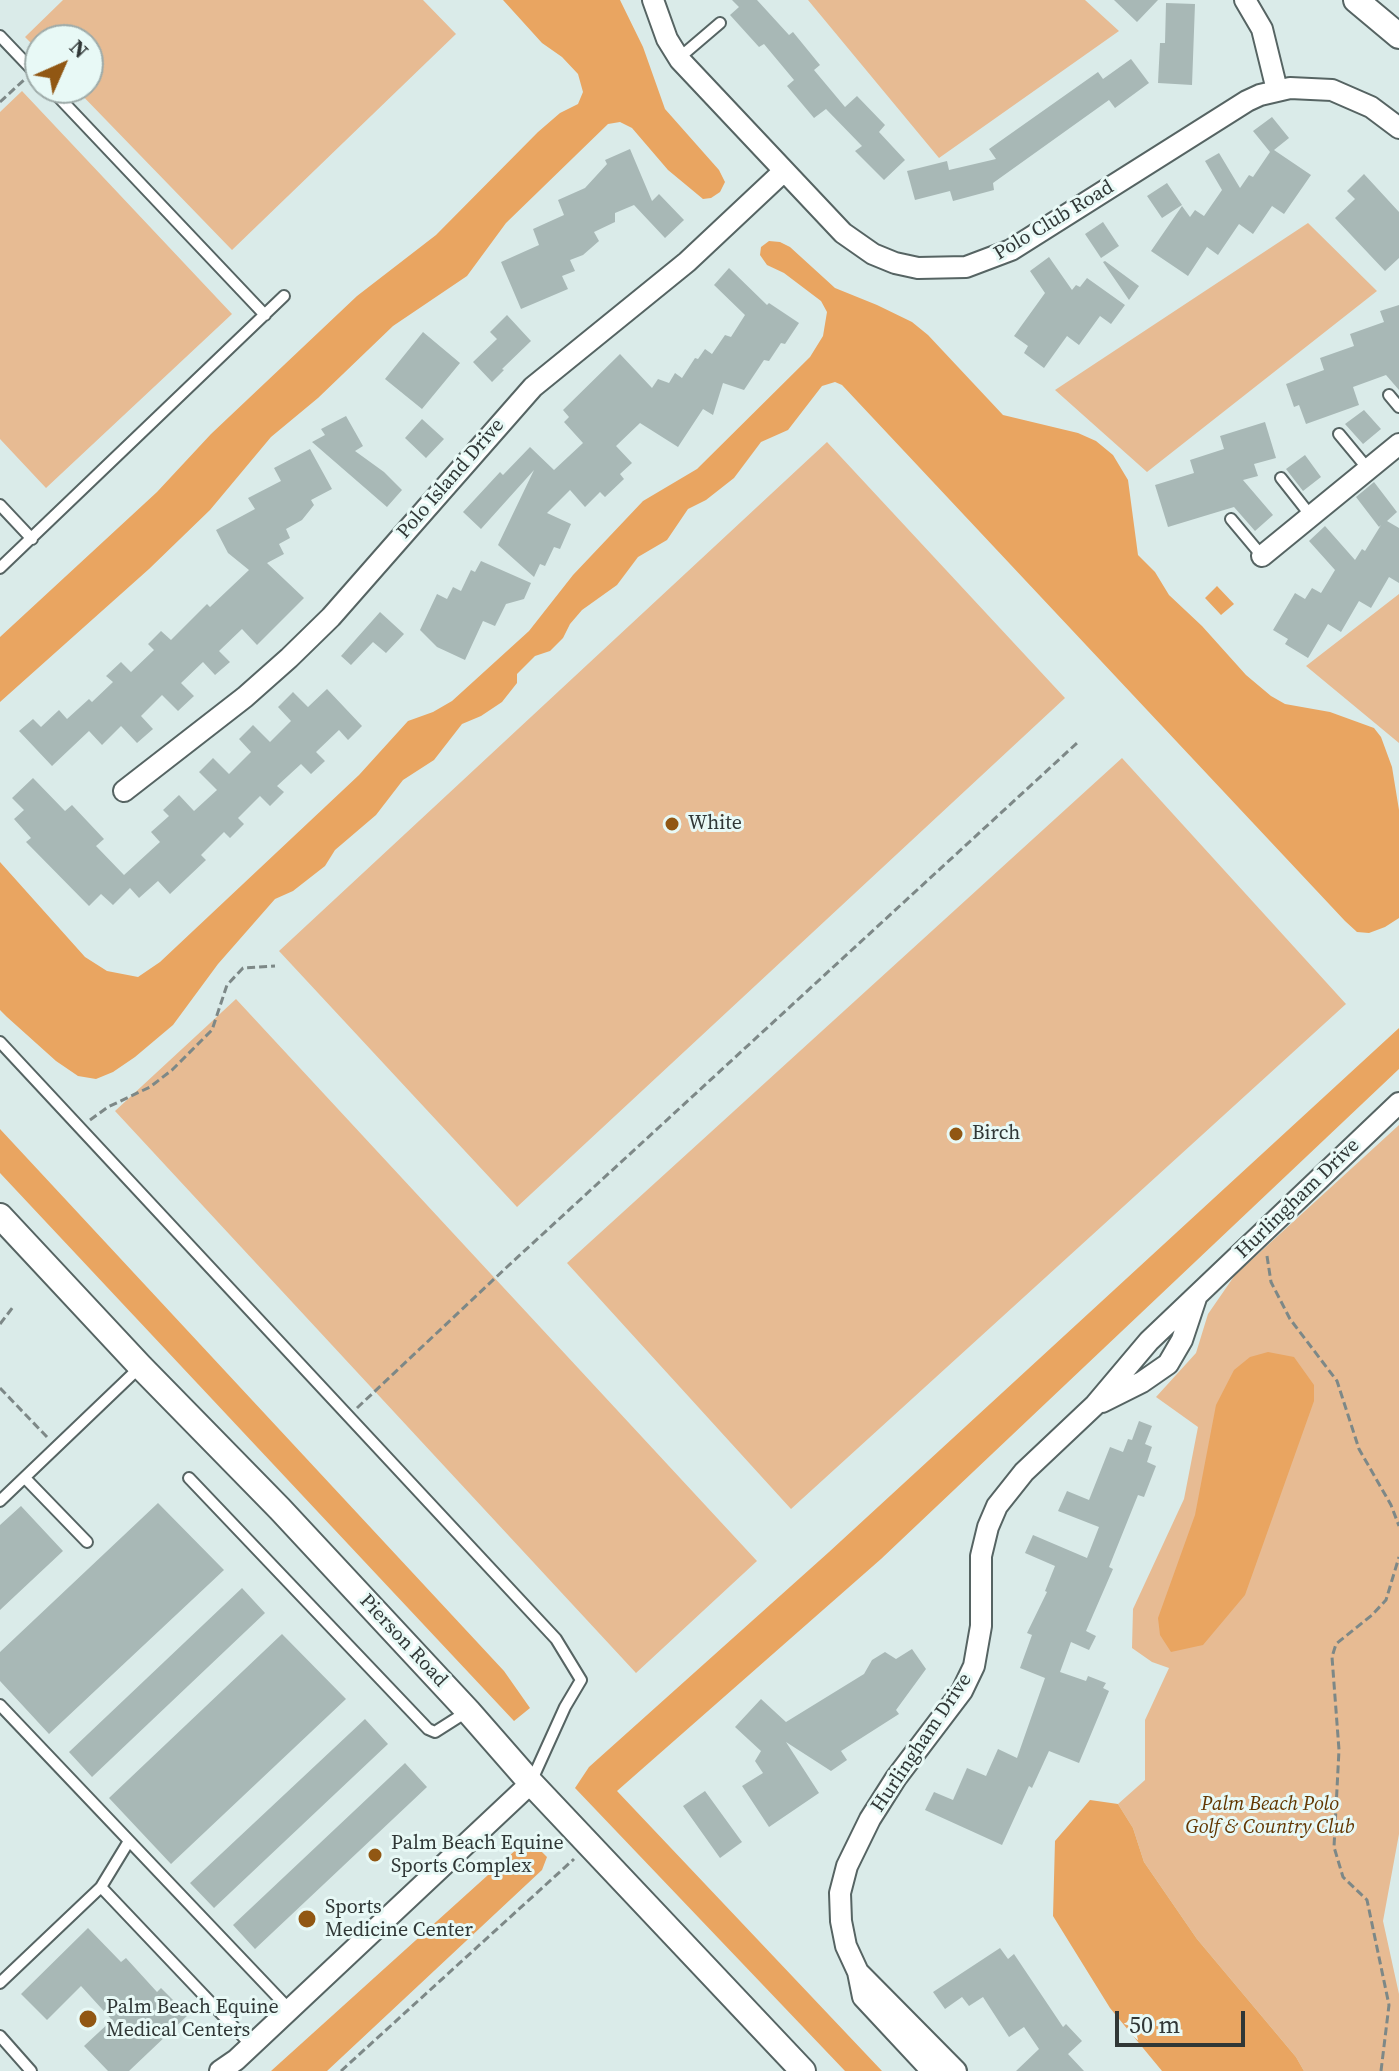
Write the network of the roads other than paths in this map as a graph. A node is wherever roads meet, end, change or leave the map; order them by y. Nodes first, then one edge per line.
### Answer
1 (653, 0) edge
2 (1245, 0) edge
3 (1356, 0) edge
4 (720, 23) dead end
5 (0, 36) edge
6 (1399, 36) edge
7 (679, 58) junction
8 (24, 61) edge
9 (1277, 90) junction
10 (65, 104) edge
11 (1399, 128) edge
12 (784, 171) junction
13 (284, 296) dead end
14 (265, 315) junction
15 (1389, 395) dead end
16 (1399, 407) edge
17 (1339, 434) dead end
18 (1399, 444) edge
19 (1368, 469) junction
20 (1281, 478) dead end
21 (0, 505) edge
22 (1311, 516) junction
23 (1231, 519) dead end
24 (32, 539) junction
25 (1262, 556) joint
26 (0, 568) edge
27 (124, 791) dead end
28 (0, 1042) edge
29 (1399, 1103) edge
30 (0, 1216) edge
31 (1197, 1295) junction
32 (141, 1367) junction
33 (1095, 1405) junction
34 (25, 1478) junction
35 (189, 1478) dead end
36 (0, 1501) edge
37 (87, 1542) dead end
38 (0, 1705) edge
39 (468, 1711) junction
40 (531, 1783) junction
41 (129, 1841) junction
42 (101, 1887) junction
43 (858, 1972) junction
44 (0, 1983) edge
45 (289, 2009) junction
46 (0, 2036) edge
47 (251, 2045) junction
48 (31, 2071) edge
49 (220, 2071) edge
50 (803, 2071) edge
51 (932, 2071) edge
52 (956, 2071) edge

1 - 7 street, Polo Club Road
2 - 9 street
3 - 6 street
4 - 7 lane
5 - 8 lane
7 - 12 street, Polo Club Road
9 - 11 street, Polo Club Road
9 - 12 street, Polo Club Road
10 - 14 lane
12 - 27 street, Polo Island Drive
13 - 14 lane
14 - 24 lane
15 - 16 lane
17 - 19 lane
18 - 19 street
19 - 22 street
20 - 22 lane
21 - 24 lane
22 - 25 street
23 - 25 lane
24 - 26 lane
28 - 40 lane
29 - 31 street, Hurlingham Drive
30 - 32 street, Pierson Road
31 - 33 street, Hurlingham Drive
31 - 33 street, Hurlingham Drive
32 - 34 lane
32 - 39 street, Pierson Road
33 - 43 street, Hurlingham Drive
34 - 36 lane
34 - 37 lane
35 - 39 lane
38 - 41 lane
39 - 40 street, Pierson Road
40 - 45 street
40 - 50 street, Pierson Road
41 - 42 lane
41 - 45 lane
42 - 44 lane
42 - 47 lane
43 - 51 street, Hurlingham Drive
43 - 52 street, Hurlingham Drive
45 - 47 street
46 - 48 lane
47 - 49 street

